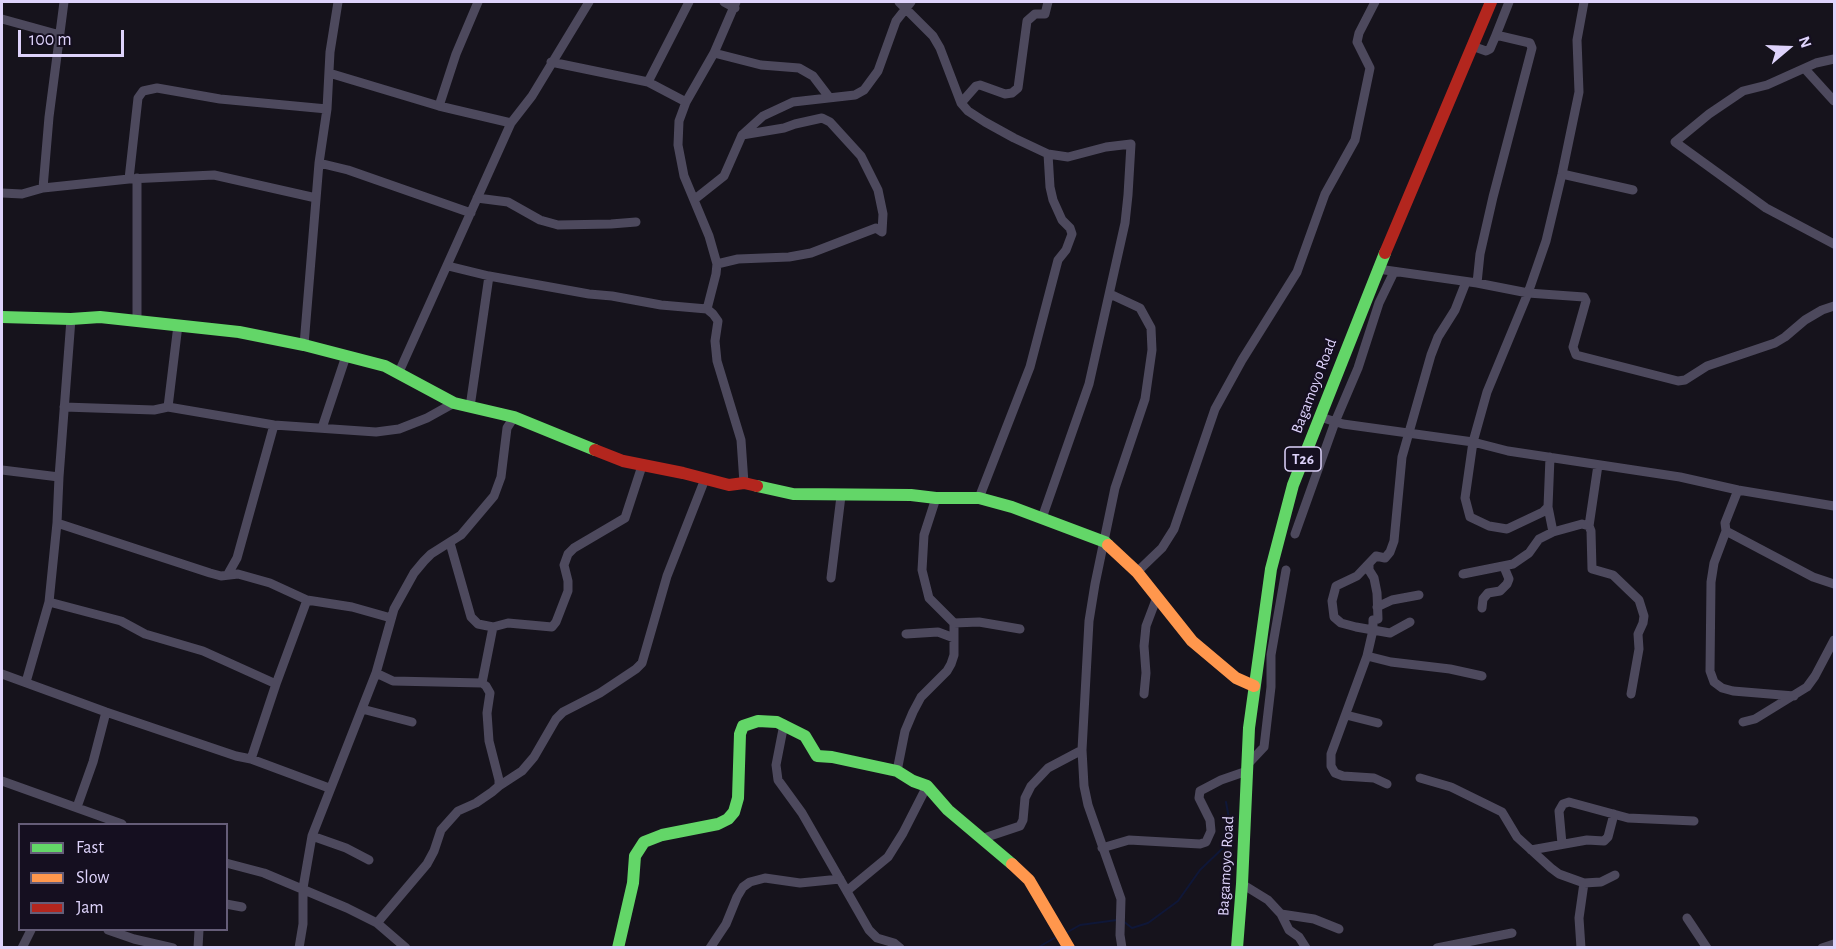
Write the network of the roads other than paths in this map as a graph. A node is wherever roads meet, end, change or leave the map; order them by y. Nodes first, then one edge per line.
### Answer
1 (64, 2) edge
2 (338, 2) edge
3 (478, 2) edge
4 (589, 2) edge
5 (689, 2) edge
6 (724, 2) edge
7 (1048, 2) edge
8 (1375, 2) edge
9 (1491, 2) edge
10 (1509, 2) edge
11 (1584, 2) edge
12 (905, 3) edge
13 (736, 5) edge
14 (2, 19) edge
15 (1496, 35) junction
16 (60, 36) junction
17 (1472, 46) junction
18 (714, 53) junction
19 (1834, 59) edge
20 (551, 62) junction
21 (1805, 69) junction
22 (329, 73) junction
23 (648, 82) junction
24 (829, 97) junction
25 (1834, 101) edge
26 (686, 102) junction
27 (961, 103) junction
28 (438, 106) junction
29 (327, 109) junction
30 (511, 123) junction
31 (742, 135) junction
32 (1048, 154) junction
33 (319, 163) junction
34 (1562, 174) junction
35 (133, 179) junction
36 (43, 188) junction
37 (1633, 190) dead end
38 (2, 193) edge
39 (316, 198) junction
40 (477, 198) junction
41 (695, 199) junction
42 (471, 213) junction
43 (636, 222) dead end
44 (1834, 244) edge
45 (717, 264) junction
46 (448, 266) junction
47 (1378, 270) junction
48 (1394, 272) junction
49 (489, 276) junction
50 (1466, 282) junction
51 (1477, 283) junction
52 (1528, 293) junction
53 (1110, 294) junction
54 (1834, 306) edge
55 (706, 309) junction
56 (2, 317) edge
57 (71, 318) junction
58 (137, 321) junction
59 (178, 325) junction
60 (303, 345) junction
61 (346, 356) junction
62 (399, 372) junction
63 (454, 403) junction
64 (64, 407) junction
65 (168, 407) junction
66 (470, 407) junction
67 (514, 417) junction
68 (1320, 417) junction
69 (1335, 422) junction
70 (274, 425) junction
71 (322, 428) junction
72 (1410, 434) junction
73 (1473, 442) junction
74 (1550, 457) junction
75 (1598, 465) junction
76 (642, 466) junction
77 (2, 470) edge
78 (58, 477) junction
79 (705, 479) junction
80 (744, 483) junction
81 (1738, 490) junction
82 (842, 496) junction
83 (936, 498) junction
84 (979, 498) junction
85 (1834, 506) edge
86 (1548, 507) junction
87 (1042, 518) junction
88 (57, 523) junction
89 (1589, 526) junction
90 (1726, 531) junction
91 (1553, 532) junction
92 (1295, 534) dead end
93 (1105, 542) junction
94 (450, 543) junction
95 (1369, 564) junction
96 (1504, 567) junction
97 (1286, 570) dead end
98 (1137, 572) junction
99 (228, 574) junction
100 (1463, 574) dead end
101 (831, 578) dead end
102 (1834, 584) edge
103 (1419, 595) dead end
104 (1157, 597) junction
105 (307, 600) junction
106 (48, 602) junction
107 (1377, 607) junction
108 (1482, 608) dead end
109 (391, 618) junction
110 (1410, 622) dead end
111 (954, 623) junction
112 (493, 627) junction
113 (1020, 629) dead end
114 (1373, 630) junction
115 (906, 634) dead end
116 (954, 638) junction
117 (1834, 640) edge
118 (1265, 655) junction
119 (1367, 656) junction
120 (376, 673) junction
121 (2, 674) edge
122 (1482, 676) dead end
123 (26, 682) junction
124 (482, 683) junction
125 (276, 684) junction
126 (1254, 686) junction
127 (1144, 694) dead end
128 (1631, 694) dead end
129 (1794, 696) junction
130 (362, 709) junction
131 (106, 712) junction
132 (1346, 715) junction
133 (412, 722) dead end
134 (1743, 722) dead end
135 (1378, 723) dead end
136 (784, 724) junction
137 (1082, 750) junction
138 (251, 759) junction
139 (1247, 767) junction
140 (897, 771) junction
141 (1420, 778) dead end
142 (2, 781) edge
143 (1387, 784) dead end
144 (499, 786) junction
145 (927, 786) junction
146 (329, 788) junction
147 (77, 807) junction
148 (1614, 814) junction
149 (1694, 821) dead end
150 (117, 823) edge
151 (312, 836) junction
152 (984, 838) junction
153 (1562, 844) junction
154 (1102, 848) junction
155 (1532, 850) junction
156 (369, 860) dead end
157 (228, 863) edge
158 (1615, 875) dead end
159 (840, 879) junction
160 (1584, 883) junction
161 (1242, 884) junction
162 (303, 888) junction
163 (848, 890) junction
164 (228, 904) edge
165 (242, 907) dead end
166 (1281, 914) junction
167 (1686, 918) dead end
168 (378, 923) junction
169 (1339, 929) dead end
170 (30, 931) edge
171 (110, 931) edge
172 (199, 931) edge
173 (1512, 933) dead end
174 (133, 943) edge
175 (1834, 944) edge
176 (1303, 947) edge
177 (22, 948) edge
178 (173, 948) edge
179 (198, 948) edge
180 (298, 948) edge
181 (406, 948) edge
182 (618, 948) edge
183 (710, 948) edge
184 (900, 948) edge
185 (1069, 948) edge
186 (1122, 948) edge
187 (1237, 948) edge
188 (1437, 948) edge
189 (1581, 948) edge
190 (1707, 948) edge
191 (1822, 948) edge

1 - 16 street
2 - 22 street
3 - 28 street
4 - 20 street
5 - 23 street
6 - 13 street
7 - 27 street
8 - 98 street
9 - 17 main road, Bagamoyo Road / T26
10 - 15 street
11 - 34 street
12 - 24 street
12 - 27 street
13 - 18 street
14 - 16 street
15 - 17 street
15 - 51 street
16 - 36 street
17 - 47 main road, Bagamoyo Road / T26
18 - 24 street
18 - 26 street
19 - 21 street
20 - 23 street
20 - 30 street
21 - 25 street
21 - 44 street
22 - 28 street
22 - 29 street
23 - 26 street
24 - 31 street
26 - 41 street
27 - 32 street
28 - 30 street
29 - 33 street
29 - 35 street
30 - 40 street
31 - 41 street
31 - 45 street
32 - 53 street
32 - 84 street
33 - 39 street
33 - 42 street
34 - 37 street
34 - 52 street
35 - 36 street
35 - 39 street
35 - 58 street
36 - 38 street
39 - 60 street
40 - 42 street
40 - 43 street
41 - 45 street
42 - 46 street
45 - 55 street
46 - 49 street
46 - 62 street
47 - 48 street
47 - 68 main road, Bagamoyo Road / T26
48 - 50 street
48 - 69 street
49 - 55 street
49 - 66 street
50 - 51 street
50 - 72 street
51 - 52 street
52 - 54 street
52 - 73 street
53 - 87 street
53 - 93 street
55 - 80 street
56 - 57 main road
57 - 58 main road
57 - 64 street
58 - 59 main road
59 - 60 main road
59 - 65 street
60 - 61 main road
61 - 62 main road
61 - 71 street
62 - 63 main road
63 - 66 main road
63 - 71 street
64 - 65 street
64 - 78 street
65 - 70 street
66 - 67 main road
67 - 76 main road
67 - 94 street
68 - 69 street
68 - 118 main road, Bagamoyo Road / T26
69 - 72 street
69 - 92 street
70 - 71 street
70 - 99 street
72 - 73 street
72 - 95 street
73 - 74 street
73 - 86 street
74 - 75 street
74 - 86 street
75 - 81 street
75 - 89 street
76 - 79 main road
76 - 112 street
77 - 78 street
78 - 88 street
79 - 80 main road
79 - 144 street
80 - 82 main road
81 - 85 street
81 - 90 street
82 - 83 main road
82 - 101 street
83 - 84 main road
83 - 111 street
84 - 87 main road
86 - 91 street
87 - 93 main road
88 - 99 street
88 - 106 street
89 - 91 street
89 - 128 street
90 - 102 street
90 - 129 street
91 - 96 street
93 - 98 main road
93 - 137 street
94 - 109 street
94 - 112 street
95 - 107 street
95 - 114 street
96 - 100 street
96 - 108 street
97 - 118 street
98 - 104 main road
99 - 105 street
103 - 107 street
104 - 126 main road
104 - 127 street
105 - 109 street
105 - 125 street
106 - 123 street
106 - 125 street
107 - 114 street
109 - 120 street
110 - 114 street
111 - 113 street
111 - 116 street
112 - 124 street
114 - 119 street
115 - 116 street
116 - 140 street
117 - 129 street
118 - 126 main road, Bagamoyo Road / T26
118 - 139 street
119 - 122 street
119 - 132 street
120 - 124 street
120 - 130 street
121 - 123 street
123 - 131 street
124 - 144 street
125 - 138 street
126 - 139 main road, Bagamoyo Road / T26
129 - 134 street
130 - 133 street
130 - 146 street
131 - 138 street
131 - 147 street
132 - 135 street
132 - 143 street
136 - 140 main road
136 - 159 street
136 - 182 main road
137 - 152 street
137 - 154 street
138 - 146 street
139 - 154 street
139 - 161 main road, Bagamoyo Road / T26
140 - 145 main road
141 - 155 street
142 - 147 street
144 - 168 street
145 - 152 main road
145 - 163 street
146 - 151 street
147 - 150 street
148 - 149 street
148 - 153 street
148 - 153 street
151 - 156 street
151 - 162 street
152 - 185 main road
153 - 155 street
154 - 186 street
155 - 160 street
157 - 162 street
158 - 160 street
159 - 163 street
159 - 183 street
160 - 189 street
161 - 166 street
161 - 187 main road, Bagamoyo Road / T26
162 - 168 street
162 - 180 street
163 - 184 street
164 - 165 street
166 - 169 street
166 - 176 street
167 - 190 street
168 - 181 street
170 - 177 street
171 - 174 street
172 - 179 street
173 - 188 street
174 - 178 street
175 - 191 street

